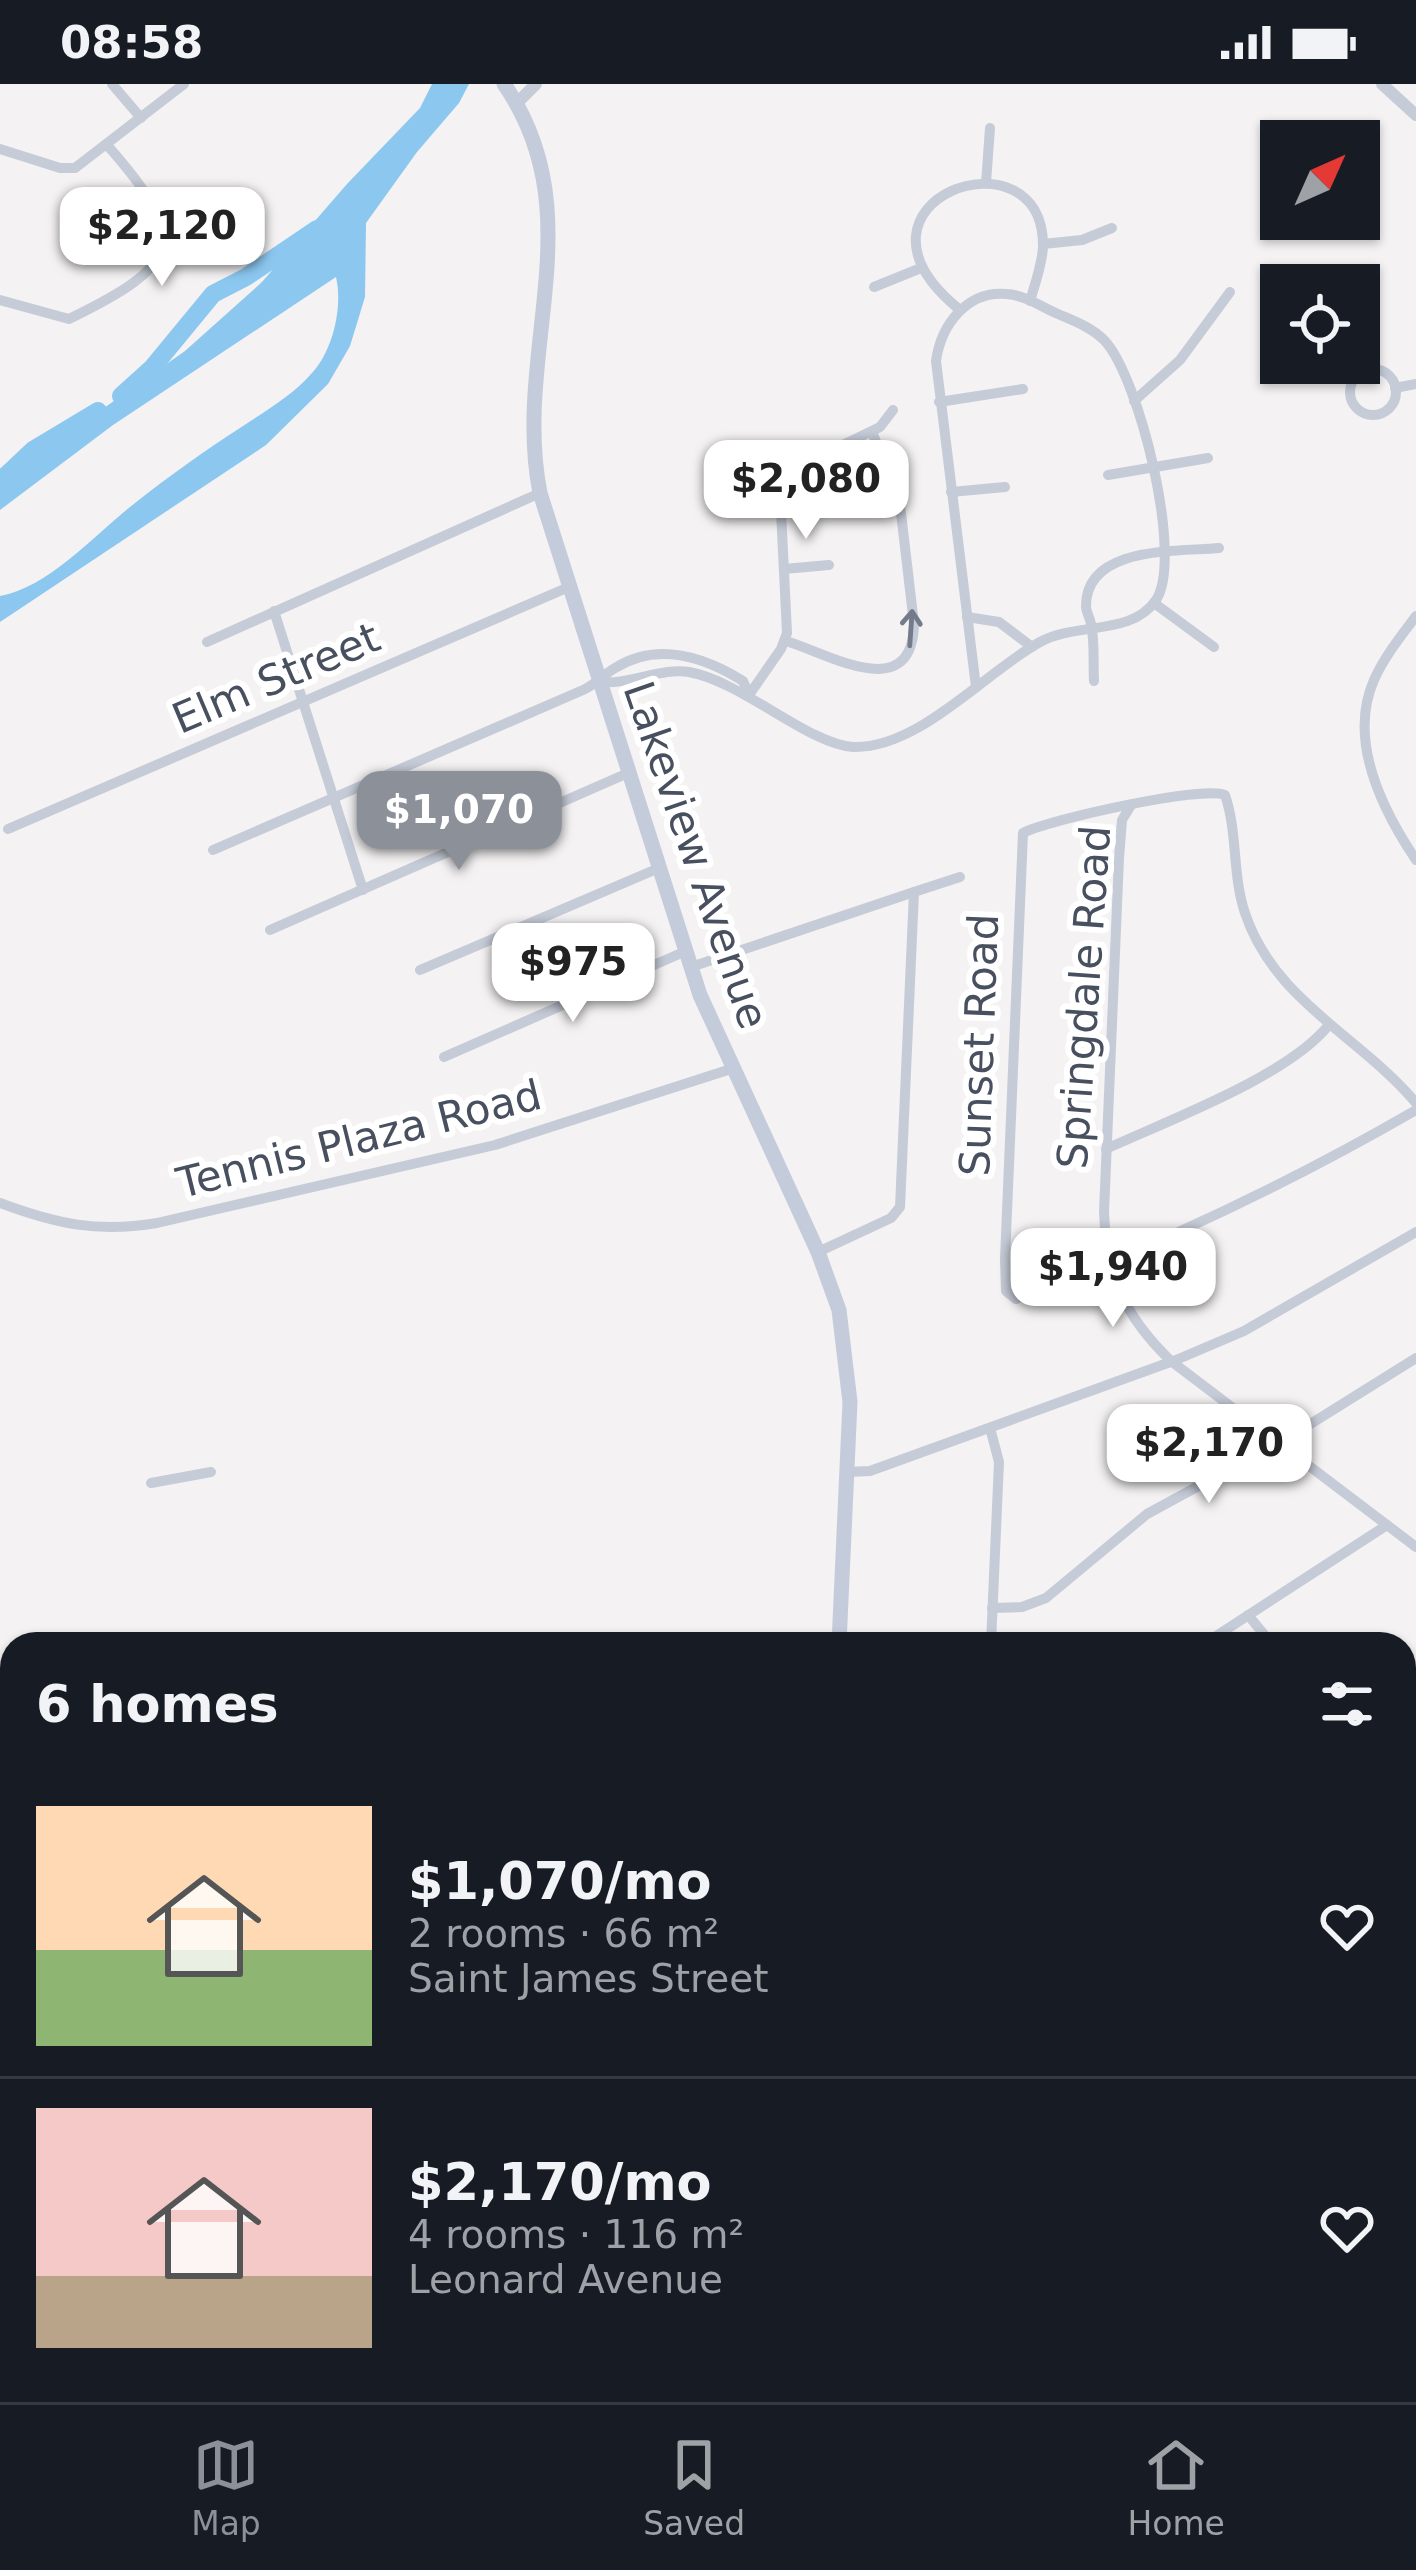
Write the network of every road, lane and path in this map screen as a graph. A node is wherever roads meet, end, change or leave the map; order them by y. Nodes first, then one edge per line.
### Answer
1 (112, 84) edge
2 (184, 84) edge
3 (504, 84) edge
4 (536, 84) edge
5 (1382, 84) edge
6 (1406, 84) edge
7 (1399, 100) junction
8 (517, 103) junction
9 (1416, 116) edge
10 (141, 118) junction
11 (991, 128) dead end
12 (107, 145) junction
13 (0, 149) edge
14 (986, 183) junction
15 (1112, 228) dead end
16 (1043, 244) junction
17 (921, 268) junction
18 (874, 287) dead end
19 (1230, 292) dead end
20 (0, 300) edge
21 (1030, 301) junction
22 (960, 310) junction
23 (1416, 384) edge
24 (1395, 388) junction
25 (1023, 389) dead end
26 (1134, 401) junction
27 (939, 402) junction
28 (893, 410) dead end
29 (872, 432) junction
30 (1208, 458) dead end
31 (1154, 467) junction
32 (1108, 475) dead end
33 (1005, 487) dead end
34 (951, 492) junction
35 (540, 493) junction
36 (1219, 548) dead end
37 (1165, 554) junction
38 (829, 565) dead end
39 (784, 569) junction
40 (569, 587) junction
41 (1154, 603) junction
42 (274, 611) junction
43 (1416, 616) edge
44 (967, 617) junction
45 (1092, 627) junction
46 (786, 641) junction
47 (207, 642) dead end
48 (1214, 646) dead end
49 (1032, 647) junction
50 (1094, 681) dead end
51 (600, 682) junction
52 (976, 687) junction
53 (749, 695) junction
54 (303, 703) junction
55 (628, 773) junction
56 (333, 797) junction
57 (1130, 807) junction
58 (8, 829) dead end
59 (213, 850) dead end
60 (1416, 860) edge
61 (659, 868) junction
62 (960, 877) dead end
63 (363, 890) junction
64 (914, 892) junction
65 (270, 930) dead end
66 (688, 959) junction
67 (421, 970) dead end
68 (1328, 1027) junction
69 (444, 1057) dead end
70 (731, 1069) junction
71 (1416, 1107) edge
72 (1106, 1149) junction
73 (0, 1203) edge
74 (1416, 1232) edge
75 (818, 1252) junction
76 (1110, 1264) junction
77 (1416, 1358) edge
78 (1171, 1361) junction
79 (989, 1428) junction
80 (1279, 1442) junction
81 (211, 1472) dead end
82 (847, 1472) junction
83 (151, 1483) dead end
84 (1387, 1526) junction
85 (1416, 1546) edge
86 (992, 1608) junction
87 (1248, 1615) junction
88 (840, 1632) edge
89 (991, 1632) edge
90 (1222, 1632) edge
91 (1262, 1632) edge

1 - 10 street
2 - 10 street
3 - 8 main road, Lakeview Avenue
4 - 8 street
5 - 7 street
6 - 7 street
7 - 9 street
8 - 35 main road, Lakeview Avenue
10 - 12 street
11 - 14 street
12 - 13 street
12 - 20 street
14 - 16 street
14 - 17 street
15 - 16 street
16 - 21 street
17 - 18 street
17 - 22 street
19 - 26 street
21 - 22 street
21 - 26 street
22 - 27 street
23 - 24 street
24 - 24 street
25 - 27 street
26 - 31 street
27 - 34 street
28 - 29 street
29 - 39 street
46 -> 29 street
30 - 31 street
31 - 32 street
31 - 37 street
33 - 34 street
34 - 44 street
35 - 40 main road, Lakeview Avenue
35 - 42 street
36 - 37 street
37 - 41 street
37 - 45 street
38 - 39 street
39 - 46 street
40 - 51 main road, Lakeview Avenue
40 - 54 street, Elm Street
41 - 45 street
41 - 48 street
42 - 47 street
42 - 54 street
43 - 60 street
44 - 49 street
44 - 52 street
45 - 49 street
45 - 50 street
46 - 53 street
49 - 52 street
51 - 53 street
51 - 53 street
51 - 55 main road, Lakeview Avenue
51 - 56 street
52 - 53 street
54 - 56 street
54 - 58 street, Elm Street
55 - 61 main road, Lakeview Avenue
55 - 63 street
56 - 59 street
56 - 63 street
57 - 68 street
57 - 72 street, Springdale Road
57 - 76 street, Sunset Road
61 - 66 main road, Lakeview Avenue
61 - 67 street
62 - 64 street
63 - 65 street
64 - 66 street
64 - 75 street
66 - 69 street
66 - 70 main road, Lakeview Avenue
68 - 71 street
68 - 72 street
70 - 73 street, Tennis Plaza Road
70 - 75 main road, Lakeview Avenue
71 - 76 street
72 - 76 street, Springdale Road
74 - 78 street
75 - 82 main road, Lakeview Avenue
76 - 78 street, Springdale Road
77 - 80 street
78 - 79 street
78 - 80 street, Springdale Road
79 - 82 street
79 - 86 street
80 - 84 street, Springdale Road
80 - 86 street
81 - 83 street
82 - 88 main road, Lakeview Avenue
84 - 85 street, Springdale Road
84 - 87 street
86 - 89 street
87 - 90 street
87 - 91 street

